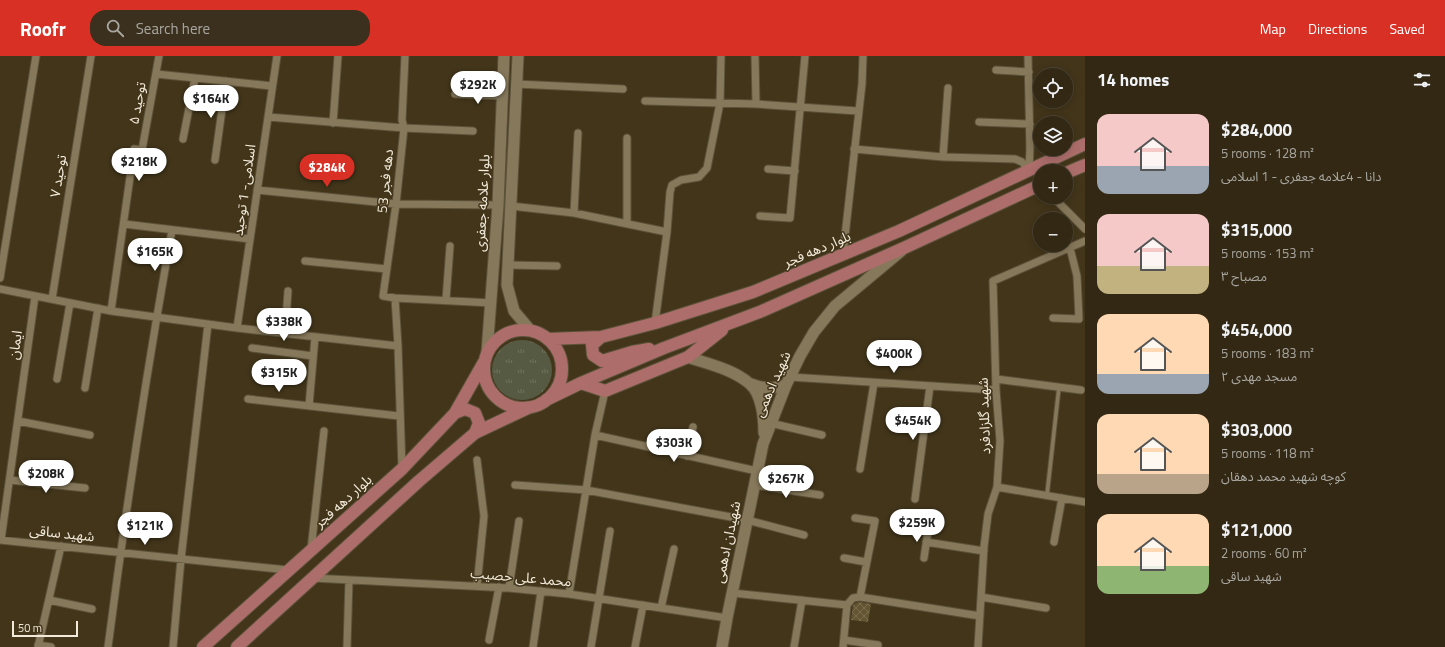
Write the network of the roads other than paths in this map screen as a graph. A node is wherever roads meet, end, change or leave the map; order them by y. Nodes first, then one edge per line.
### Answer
1 (36, 56) edge
2 (91, 56) edge
3 (159, 56) edge
4 (277, 56) edge
5 (338, 56) edge
6 (405, 56) edge
7 (504, 56) edge
8 (518, 56) edge
9 (721, 56) edge
10 (755, 56) edge
11 (805, 56) edge
12 (863, 56) edge
13 (1028, 56) edge
14 (996, 70) dead end
15 (1029, 72) junction
16 (156, 74) junction
17 (195, 78) junction
18 (226, 81) junction
19 (516, 84) junction
20 (272, 86) junction
21 (948, 88) dead end
22 (623, 89) dead end
23 (455, 94) dead end
24 (502, 96) junction
25 (516, 97) junction
26 (645, 101) dead end
27 (720, 104) junction
28 (756, 104) junction
29 (800, 107) junction
30 (858, 111) junction
31 (268, 117) junction
32 (979, 122) dead end
33 (333, 123) junction
34 (1030, 124) junction
35 (404, 128) junction
36 (473, 131) dead end
37 (578, 133) dead end
38 (628, 138) dead end
39 (183, 140) dead end
40 (1085, 144) edge
41 (854, 149) junction
42 (943, 157) junction
43 (215, 160) dead end
44 (1085, 165) edge
45 (768, 169) dead end
46 (1029, 170) junction
47 (1073, 170) edge
48 (795, 172) junction
49 (1033, 189) edge
50 (257, 190) junction
51 (396, 204) junction
52 (1060, 204) edge
53 (498, 205) junction
54 (511, 206) junction
55 (574, 213) junction
56 (760, 216) dead end
57 (627, 222) junction
58 (124, 224) junction
59 (1085, 229) edge
60 (172, 230) junction
61 (667, 232) junction
62 (250, 239) junction
63 (1085, 241) edge
64 (450, 246) dead end
65 (906, 247) junction
66 (1073, 247) edge
67 (1061, 252) edge
68 (1071, 252) edge
69 (843, 254) junction
70 (305, 261) dead end
71 (508, 265) junction
72 (557, 266) dead end
73 (387, 268) junction
74 (0, 278) edge
75 (0, 289) edge
76 (288, 291) dead end
77 (35, 296) junction
78 (395, 298) junction
79 (52, 299) junction
80 (446, 300) junction
81 (70, 303) junction
82 (492, 303) junction
83 (98, 308) junction
84 (111, 311) junction
85 (157, 317) junction
86 (1053, 318) dead end
87 (732, 322) junction
88 (655, 323) junction
89 (208, 324) junction
90 (236, 328) junction
91 (530, 330) junction
92 (285, 333) junction
93 (315, 337) junction
94 (601, 337) junction
95 (548, 339) junction
96 (398, 346) junction
97 (252, 348) dead end
98 (664, 348) junction
99 (313, 356) junction
100 (486, 357) junction
101 (688, 357) junction
102 (57, 379) dead end
103 (996, 379) junction
104 (788, 381) junction
105 (581, 383) junction
106 (874, 383) junction
107 (751, 384) junction
108 (930, 386) junction
109 (1059, 387) junction
110 (85, 388) dead end
111 (996, 390) junction
112 (605, 391) junction
113 (1083, 392) edge
114 (248, 399) dead end
115 (546, 400) junction
116 (309, 406) junction
117 (528, 408) junction
118 (455, 413) junction
119 (399, 416) junction
120 (18, 421) junction
121 (770, 423) junction
122 (693, 427) dead end
123 (324, 431) dead end
124 (475, 433) junction
125 (90, 435) dead end
126 (595, 435) junction
127 (822, 435) dead end
128 (763, 444) junction
129 (686, 456) junction
130 (477, 460) dead end
131 (402, 469) junction
132 (860, 469) dead end
133 (757, 471) junction
134 (10, 480) junction
135 (515, 484) dead end
136 (754, 485) junction
137 (998, 487) junction
138 (85, 488) dead end
139 (586, 490) junction
140 (820, 495) dead end
141 (1047, 496) junction
142 (1062, 498) junction
143 (915, 499) dead end
144 (1085, 502) edge
145 (855, 518) dead end
146 (747, 520) junction
147 (519, 521) dead end
148 (610, 531) dead end
149 (928, 531) dead end
150 (804, 535) dead end
151 (1, 540) edge
152 (926, 542) junction
153 (1054, 542) dead end
154 (61, 546) junction
155 (674, 549) dead end
156 (311, 550) junction
157 (984, 551) junction
158 (120, 552) junction
159 (844, 558) dead end
160 (924, 558) dead end
161 (181, 559) junction
162 (866, 562) junction
163 (288, 570) junction
164 (312, 578) junction
165 (349, 580) junction
166 (477, 586) junction
167 (498, 587) junction
168 (509, 588) junction
169 (541, 591) junction
170 (732, 593) junction
171 (569, 594) junction
172 (860, 597) junction
173 (981, 597) junction
174 (599, 598) junction
175 (48, 600) junction
176 (802, 600) junction
177 (643, 605) junction
178 (847, 605) junction
179 (661, 608) junction
180 (1046, 608) dead end
181 (92, 609) dead end
182 (980, 616) junction
183 (727, 618) junction
184 (489, 640) dead end
185 (843, 644) edge
186 (878, 645) dead end
187 (38, 646) edge
188 (51, 647) edge
189 (108, 647) edge
190 (173, 647) edge
191 (203, 647) edge
192 (237, 647) edge
193 (347, 647) edge
194 (533, 647) edge
195 (591, 647) edge
196 (635, 647) edge
197 (722, 647) edge
198 (794, 647) edge
199 (978, 647) edge

1 - 74 street
2 - 79 street, توحید ۷
3 - 16 street, توحید ۵
4 - 20 street, اسلامی- 1 توحید
5 - 33 street
6 - 35 street, دهه فجر 53
7 - 24 street, بلوار علامه جعفری
8 - 19 street, بلوار علامه جعفری
9 - 27 street
10 - 28 street
11 - 29 street
12 - 30 street
13 - 15 street
14 - 15 street
15 - 34 street
16 - 17 street
16 - 58 street, توحید ۵
17 - 18 street
17 - 39 street
18 - 20 street
18 - 43 street
19 - 22 street
19 - 25 street, بلوار علامه جعفری
20 - 31 street, اسلامی- 1 توحید
21 - 42 street
23 - 24 street
24 - 25 street
24 - 53 street, بلوار علامه جعفری
25 - 54 street, بلوار علامه جعفری
26 - 27 street
27 - 28 street
27 - 61 street
28 - 29 street
29 - 30 street
29 - 48 street
30 - 41 street
31 - 33 street
31 - 50 street, اسلامی- 1 توحید
32 - 34 street
33 - 35 street
34 - 46 street
35 - 36 street
35 - 51 street, دهه فجر 53
37 - 55 street
38 - 57 street
40 - 46 main road, بلوار دهه فجر
41 - 42 street
41 - 69 street
42 - 46 street
44 - 47 main road
45 - 48 street
46 - 69 main road, بلوار دهه فجر
48 - 56 street
49 - 65 main road
50 - 51 street
50 - 62 street, اسلامی- 1 توحید
51 - 53 street
51 - 73 street, دهه فجر 53
52 - 59 street
53 - 82 street, بلوار علامه جعفری
54 - 55 street
54 - 71 street, بلوار علامه جعفری
55 - 57 street
57 - 61 street
58 - 60 street
58 - 84 street, توحید ۵
60 - 62 street
60 - 85 street
61 - 88 street
62 - 90 street, اسلامی- 1 توحید
63 - 66 street, شهید گلزادفرد
64 - 80 street
65 - 87 main road
65 - 104 street, شهید ادهمی
67 - 103 street, شهید گلزادفرد
68 - 86 street
69 - 88 main road, بلوار دهه فجر
70 - 73 street
71 - 72 street
71 - 91 street, بلوار علامه جعفری
73 - 78 street, دهه فجر 53
75 - 77 street
76 - 92 street
77 - 79 street
77 - 120 street, ایمان
78 - 80 street
78 - 96 street
79 - 81 street
80 - 82 street
81 - 83 street
81 - 102 street
82 - 100 street, بلوار علامه جعفری
83 - 84 street
83 - 110 street
84 - 85 street
85 - 89 street
85 - 158 street
87 - 98 main road
87 - 101 main road
88 - 94 main road, بلوار دهه فجر
89 - 90 street
89 - 161 street
90 - 92 street
91 - 95 main road
91 - 100 main road
92 - 93 street
93 - 96 street
93 - 99 street
94 - 95 main road, بلوار دهه فجر
94 - 98 main road
95 - 115 main road
96 - 119 street
97 - 99 street
98 - 105 main road
99 - 116 street
100 - 117 main road
100 - 118 main road, بلوار دهه فجر
101 - 107 street, شهید ادهمی
101 - 112 main road
103 - 109 street
103 - 111 street, شهید گلزادفرد
104 - 106 street
104 - 107 street
104 - 121 street, شهید ادهمی
105 - 112 main road
105 - 115 main road
106 - 108 street
106 - 132 street
107 - 128 street, شهید ادهمی
108 - 111 street
108 - 143 street
109 - 113 street
109 - 141 lane
111 - 137 street, شهید گلزادفرد
112 - 126 street
114 - 116 street
115 - 117 main road
116 - 119 street
117 - 124 main road
118 - 124 main road
118 - 131 main road, بلوار دهه فجر
119 - 131 street
120 - 125 street
120 - 134 street, ایمان
121 - 127 street
121 - 128 street, شهید ادهمی
122 - 129 street
123 - 156 street
124 - 164 main road
126 - 129 street
126 - 139 street
128 - 133 street, شهیدان ادهمی
129 - 133 street
130 - 166 street
131 - 156 main road, بلوار دهه فجر
133 - 136 street, شهیدان ادهمی
134 - 138 street
134 - 151 street, ایمان
135 - 139 street
136 - 140 street
136 - 146 street, شهیدان ادهمی
137 - 141 street
137 - 157 street, شهید گلزادفرد
139 - 146 street
139 - 171 street
141 - 142 street
142 - 144 street
142 - 153 street
145 - 162 street
146 - 150 street
146 - 170 street, شهیدان ادهمی
147 - 168 street
148 - 174 street
149 - 152 street
151 - 154 street, شهید ساقی
152 - 157 street
152 - 160 street
154 - 158 street, شهید ساقی
154 - 175 street
155 - 179 street
156 - 163 main road, بلوار دهه فجر
157 - 173 street, شهید گلزادفرد
158 - 161 street, شهید ساقی
158 - 189 street
159 - 162 street
161 - 163 street, شهید ساقی
161 - 190 street
162 - 172 street
163 - 191 main road, بلوار دهه فجر
164 - 165 street, محمد علی حصیب
164 - 192 main road
165 - 166 street, محمد علی حصیب
165 - 193 street
166 - 167 street, محمد علی حصیب
167 - 168 street, محمد علی حصیب
167 - 184 street
168 - 169 street, محمد علی حصیب
169 - 171 street, محمد علی حصیب
169 - 194 street
170 - 176 street
170 - 183 street, شهیدان ادهمی
171 - 174 street, محمد علی حصیب
172 - 178 street
172 - 182 street
173 - 180 street
173 - 182 street, شهید گلزادفرد
174 - 177 street, محمد علی حصیب
174 - 195 street
175 - 181 street
175 - 187 street
176 - 178 street
176 - 198 street
177 - 179 street, محمد علی حصیب
177 - 196 street
178 - 185 street
179 - 183 street, محمد علی حصیب
182 - 199 street, شهید گلزادفرد
183 - 197 street, شهیدان ادهمی
185 - 186 street
187 - 188 street

